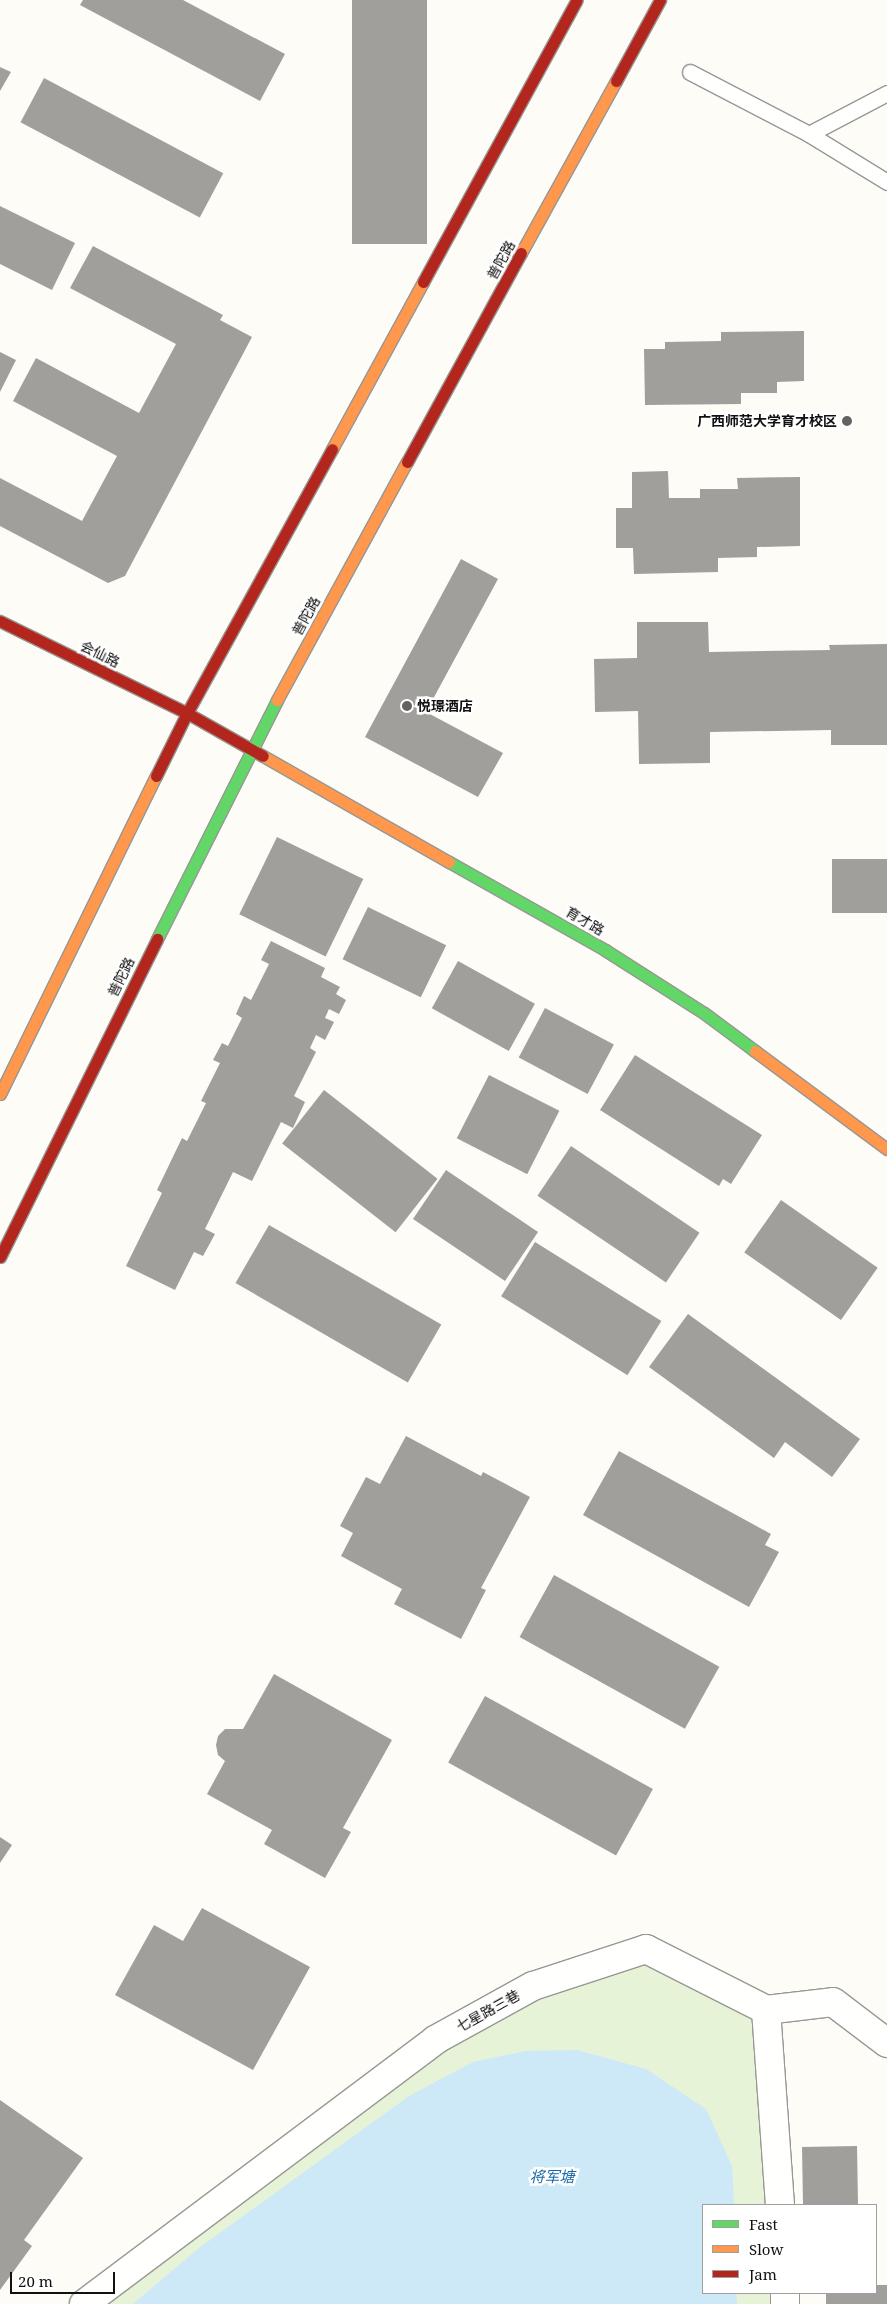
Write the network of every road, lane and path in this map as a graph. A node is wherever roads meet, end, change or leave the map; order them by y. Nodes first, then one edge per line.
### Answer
1 (577, 0) edge
2 (660, 0) edge
3 (690, 72) dead end
4 (887, 93) edge
5 (809, 134) junction
6 (887, 182) edge
7 (0, 621) edge
8 (187, 713) junction
9 (251, 748) junction
10 (0, 1094) edge
11 (887, 1149) edge
12 (0, 1257) edge
13 (766, 2010) junction
14 (887, 2043) edge
15 (780, 2204) edge
16 (84, 2304) edge

1 - 8 main road
2 - 9 main road, 普陀路
3 - 5 lane
4 - 5 lane
5 - 6 lane
7 - 8 main road, 会仙路
8 - 9 main road, 会仙路
8 - 10 main road
9 - 11 main road, 育才路
9 - 12 main road, 普陀路
13 - 14 street
13 - 15 street
13 - 16 street, 七星路三巷

